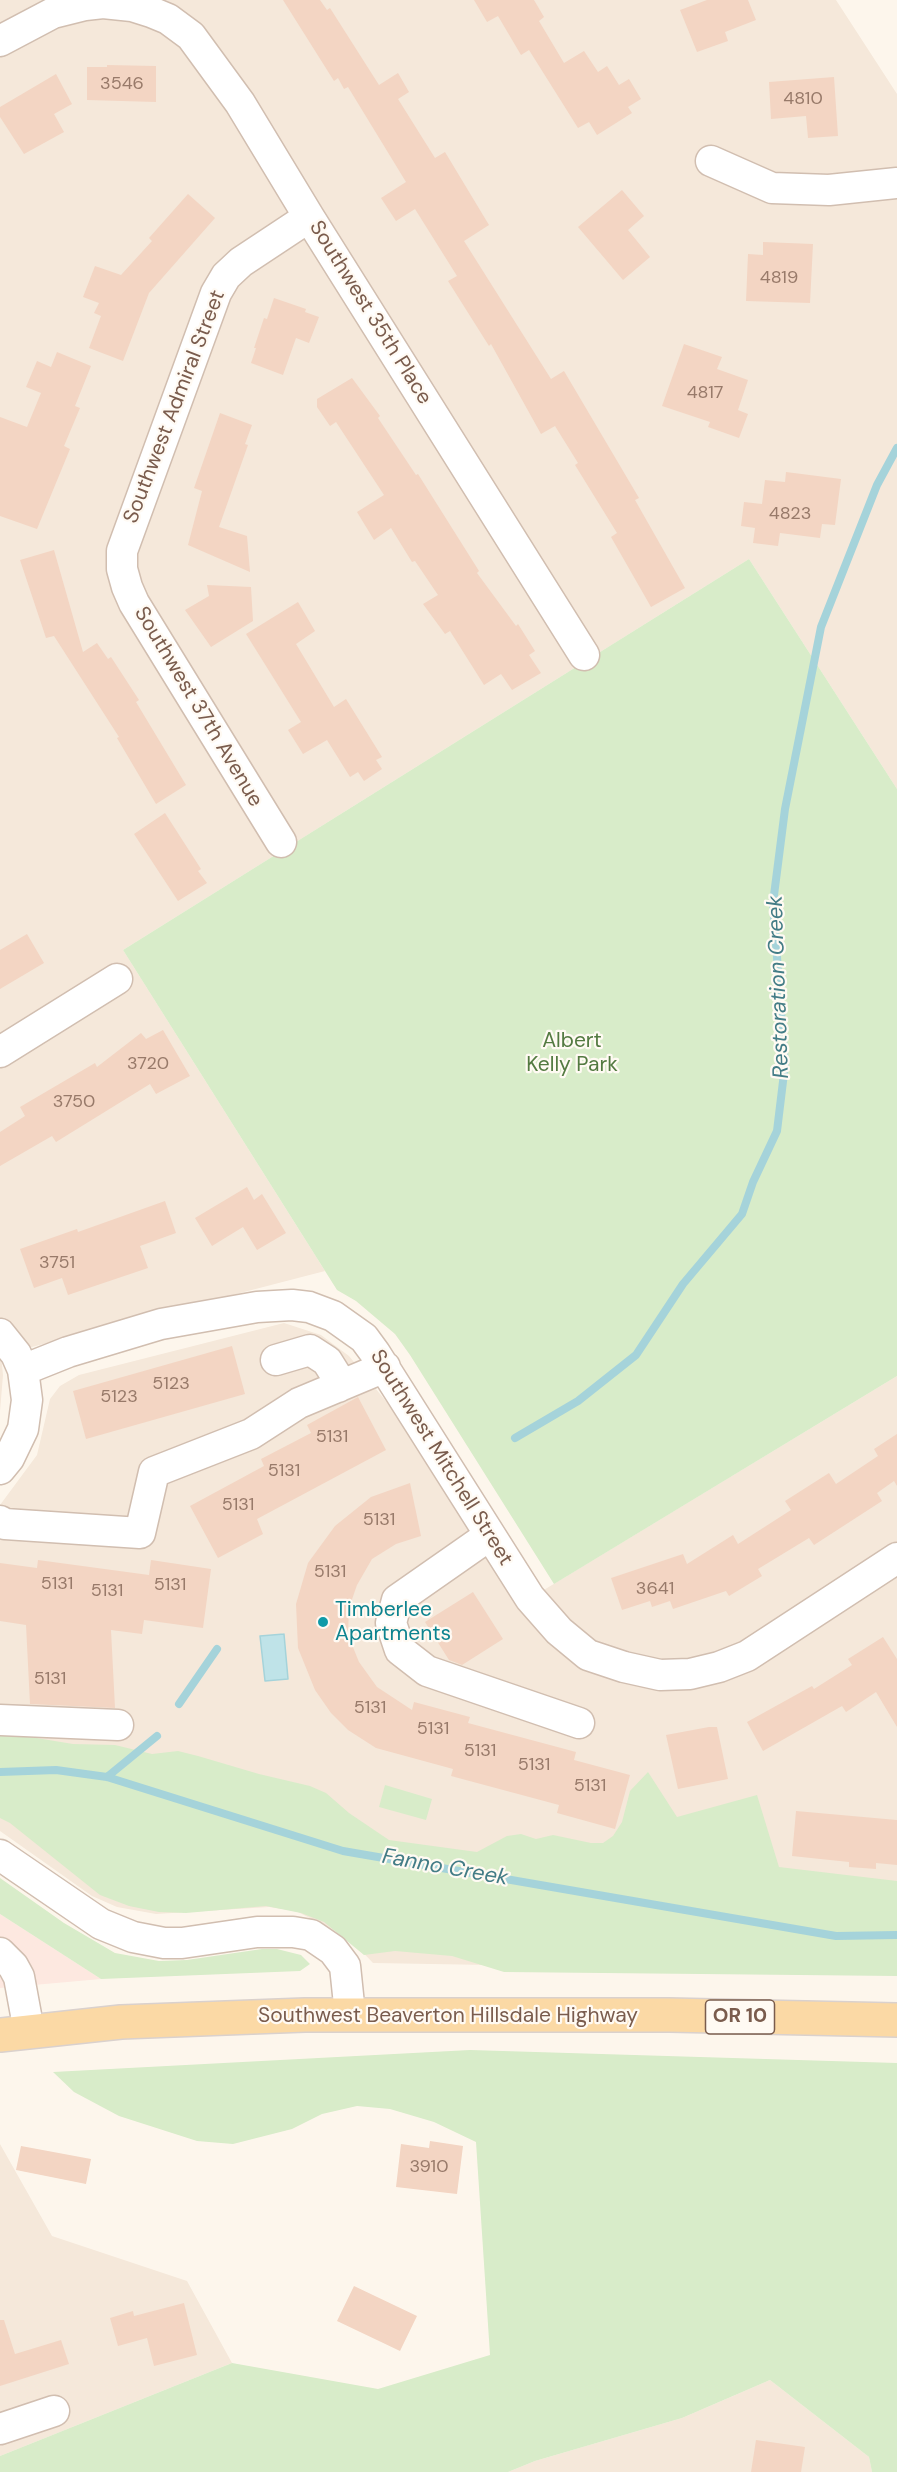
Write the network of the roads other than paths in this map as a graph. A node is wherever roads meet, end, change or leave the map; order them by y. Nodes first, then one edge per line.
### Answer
1 (132, 3) edge
2 (0, 41) edge
3 (711, 161) dead end
4 (897, 183) edge
5 (309, 217) junction
6 (122, 569) joint
7 (584, 655) dead end
8 (281, 842) dead end
9 (117, 979) dead end
10 (0, 1052) edge
11 (0, 1334) edge
12 (276, 1360) dead end
13 (385, 1367) junction
14 (23, 1370) junction
15 (338, 1387) junction
16 (0, 1469) edge
17 (0, 1521) edge
18 (490, 1535) junction
19 (897, 1558) edge
20 (0, 1720) edge
21 (579, 1723) dead end
22 (118, 1725) dead end
23 (0, 1855) edge
24 (0, 1953) edge
25 (350, 2014) junction
26 (897, 2019) edge
27 (15, 2033) edge
28 (54, 2411) dead end
29 (0, 2428) edge

1 - 2 street, Southwest 35th Place
1 - 5 street, Southwest 35th Place
3 - 4 street
5 - 6 street, Southwest Admiral Street
5 - 7 street, Southwest 35th Place
6 - 8 street, Southwest 37th Avenue
9 - 10 street
11 - 14 street
12 - 15 street
13 - 14 street, Southwest Mitchell Street
13 - 15 street
13 - 18 street, Southwest Mitchell Street
14 - 16 street
15 - 17 street
18 - 19 street, Southwest Mitchell Street
18 - 21 street
20 - 22 street
23 - 25 street
24 - 27 street
25 - 26 main road, Southwest Beaverton Hillsdale Highway / OR 10
25 - 27 main road, Southwest Beaverton Hillsdale Highway / OR 10
28 - 29 street

